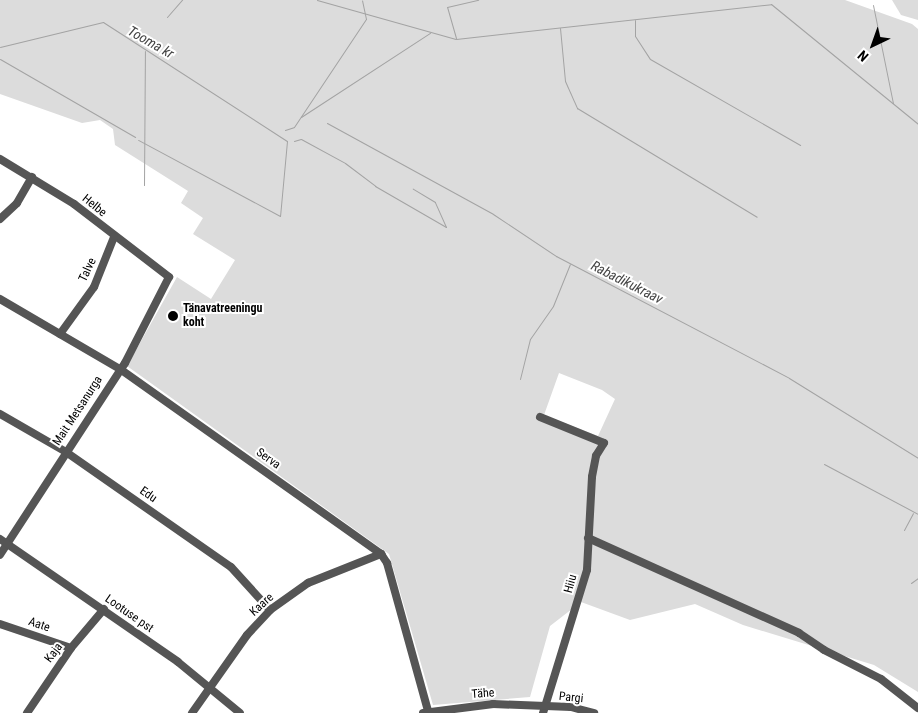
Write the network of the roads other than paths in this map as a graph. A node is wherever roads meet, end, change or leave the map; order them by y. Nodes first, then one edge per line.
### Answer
1 (0, 159) edge
2 (32, 177) junction
3 (0, 219) edge
4 (114, 237) junction
5 (170, 277) joint
6 (0, 299) edge
7 (60, 334) junction
8 (120, 369) junction
9 (0, 414) edge
10 (540, 417) dead end
11 (66, 452) junction
12 (588, 538) junction
13 (0, 539) edge
14 (8, 543) junction
15 (381, 554) junction
16 (0, 555) edge
17 (104, 609) junction
18 (270, 610) junction
19 (0, 624) edge
20 (71, 648) junction
21 (210, 686) junction
22 (918, 708) edge
23 (544, 710) edge
24 (426, 712) edge
25 (27, 713) edge
26 (192, 713) edge
27 (240, 713) edge
28 (594, 713) edge

1 - 2 street, Helbe
2 - 3 street
2 - 4 street, Helbe
4 - 5 street, Helbe
4 - 7 street, Talve
5 - 8 street, Mait Metsanurga
6 - 7 street, Serva
7 - 8 street, Serva
8 - 11 street, Mait Metsanurga
8 - 15 street, Serva
9 - 11 street, Edu
10 - 12 street, Hiiu
11 - 14 street, Mait Metsanurga
11 - 18 street, Edu
12 - 22 street
12 - 23 street, Hiiu
13 - 14 street, Lootuse pst
14 - 16 street, Mait Metsanurga
14 - 17 street, Lootuse pst
15 - 18 street, Kaare
15 - 24 street
17 - 20 street, Kaja
17 - 21 street, Lootuse pst
18 - 21 street, Kaare
19 - 20 street, Aate
20 - 25 street, Kaja
21 - 26 street, Kaare
21 - 27 street, Lootuse pst
23 - 24 street, Tähe
23 - 28 street, Pargi

